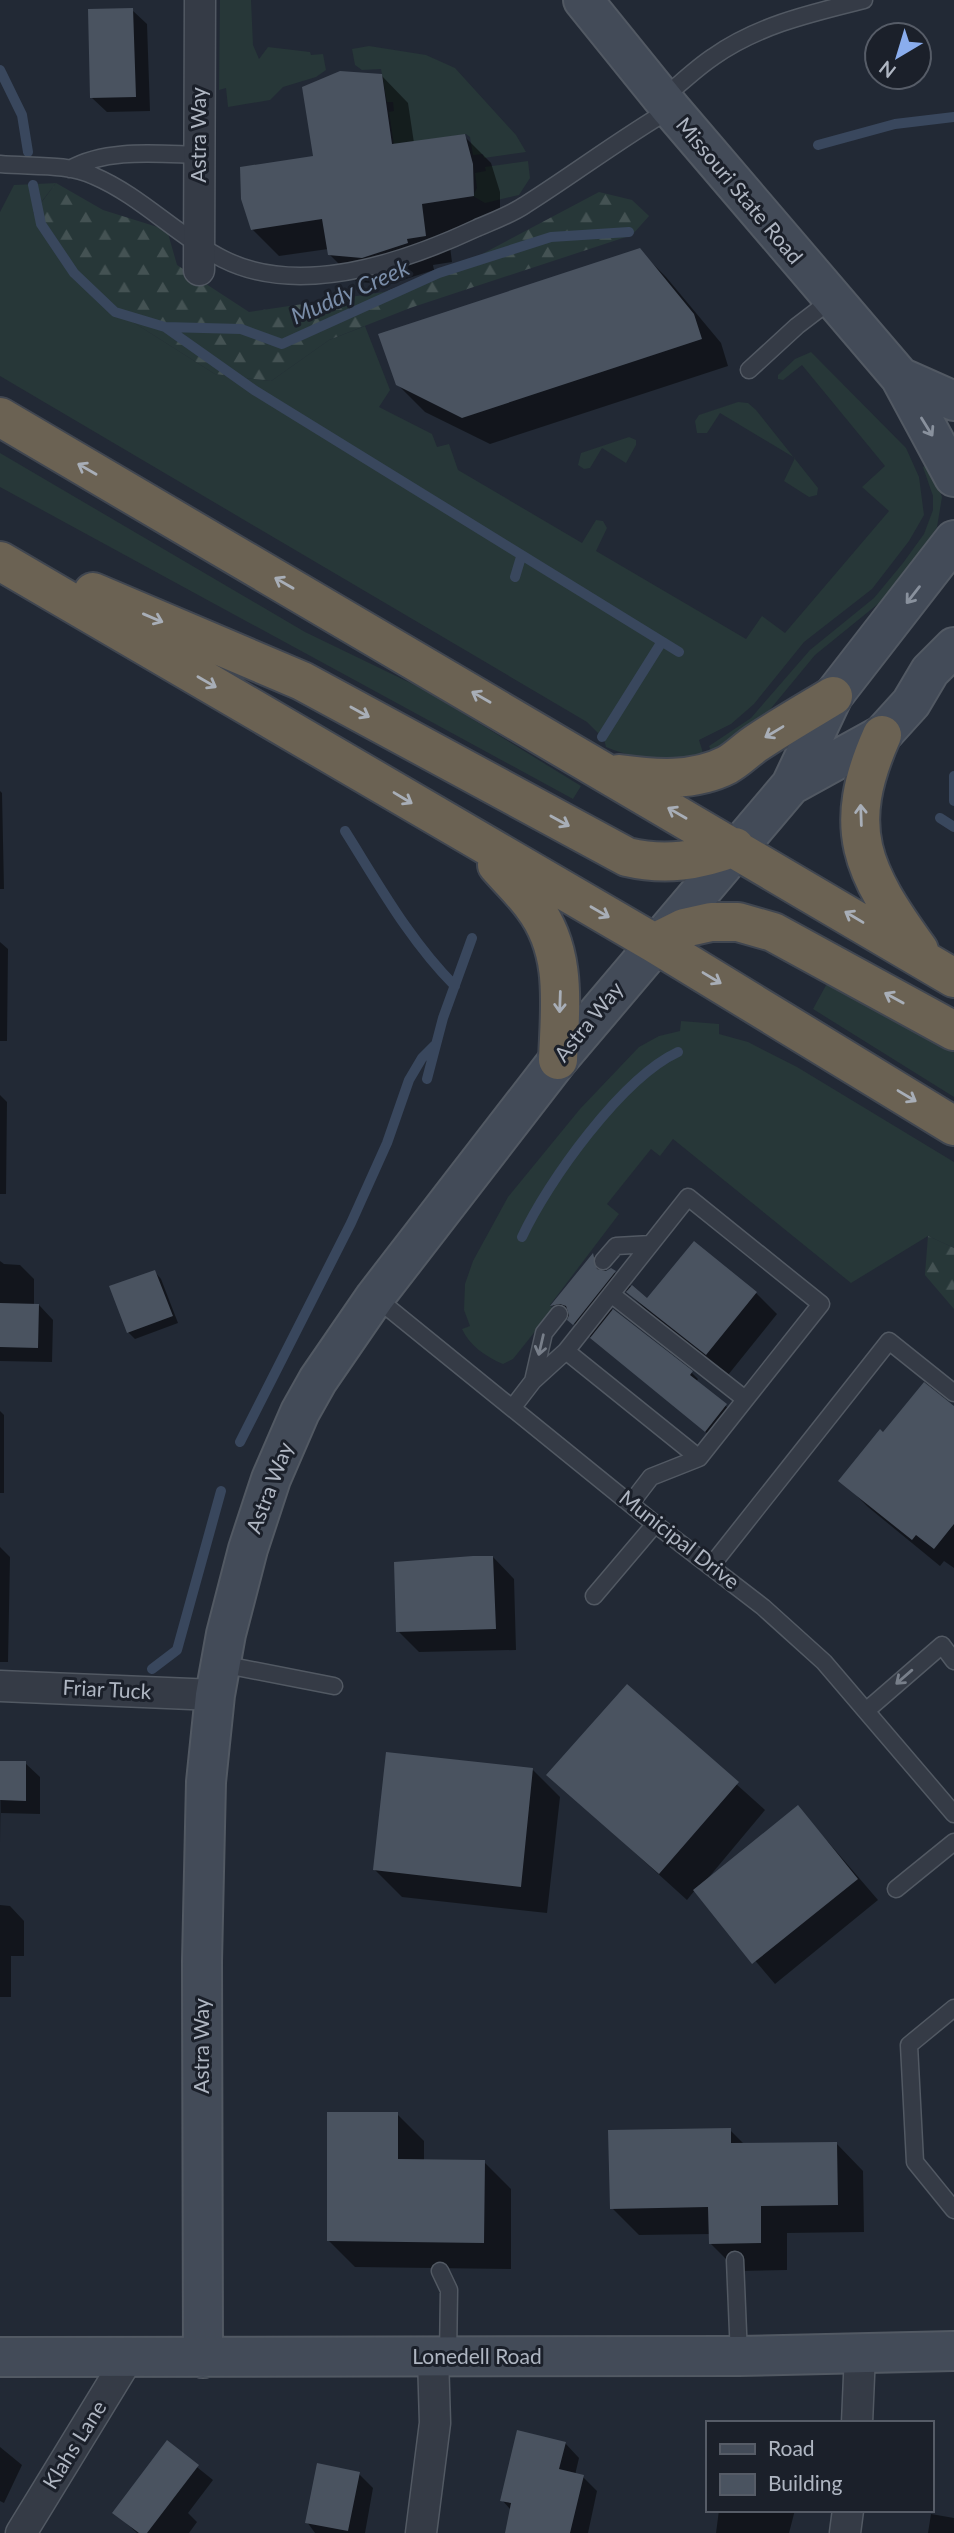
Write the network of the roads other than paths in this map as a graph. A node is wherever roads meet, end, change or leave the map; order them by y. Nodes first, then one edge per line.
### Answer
1 (200, 0) edge
2 (583, 0) edge
3 (864, 0) edge
4 (667, 104) junction
5 (199, 155) junction
6 (0, 164) edge
7 (70, 169) junction
8 (199, 258) junction
9 (831, 300) junction
10 (749, 370) dead end
11 (900, 377) junction
12 (954, 401) edge
13 (0, 417) edge
14 (954, 477) edge
15 (954, 540) edge
16 (0, 553) edge
17 (0, 561) edge
18 (954, 648) edge
19 (954, 681) edge
20 (832, 696) junction
21 (911, 703) junction
22 (882, 735) junction
23 (608, 772) junction
24 (791, 785) junction
25 (475, 840) junction
26 (735, 847) junction
27 (654, 943) junction
28 (941, 970) edge
29 (954, 1031) edge
30 (558, 1060) junction
31 (954, 1126) edge
32 (650, 1244) junction
33 (603, 1261) dead end
34 (611, 1294) junction
35 (374, 1297) junction
36 (559, 1314) dead end
37 (566, 1351) junction
38 (533, 1381) junction
39 (954, 1393) edge
40 (745, 1399) junction
41 (513, 1407) junction
42 (699, 1458) junction
43 (632, 1503) junction
44 (655, 1524) junction
45 (711, 1566) junction
46 (594, 1595) dead end
47 (954, 1661) edge
48 (218, 1679) junction
49 (0, 1686) edge
50 (334, 1686) dead end
51 (867, 1710) junction
52 (954, 1814) edge
53 (954, 1842) edge
54 (895, 1889) dead end
55 (954, 2008) edge
56 (954, 2210) edge
57 (735, 2260) dead end
58 (440, 2271) dead end
59 (954, 2351) edge
60 (860, 2353) junction
61 (739, 2356) junction
62 (0, 2357) edge
63 (440, 2357) junction
64 (128, 2358) junction
65 (203, 2358) junction
66 (857, 2421) edge
67 (848, 2512) edge
68 (21, 2533) edge
69 (421, 2533) edge
70 (845, 2533) edge

1 - 5 street, Astra Way
2 - 4 street, Missouri State Road
3 - 4 lane
4 - 8 lane
4 - 9 street, Missouri State Road
5 - 7 lane
5 - 8 street, Astra Way
6 - 7 lane
7 - 8 lane
9 - 10 lane
9 - 11 street, Missouri State Road
11 - 12 street, Missouri State Road
11 -> 14 street, Missouri State Road
23 -> 13 highway
15 -> 20 street, Astra Way
16 -> 26 highway
17 -> 25 highway
18 - 21 street, Astra Way
19 - 21 street
20 -> 23 highway
20 - 24 street, Astra Way
21 - 22 street, Astra Way
22 - 24 street, Astra Way
28 -> 22 highway
26 -> 23 highway
24 - 26 street, Astra Way
25 -> 27 highway
25 -> 30 highway
26 - 27 street, Astra Way
28 -> 26 highway
29 -> 27 highway
27 - 30 street, Astra Way
27 -> 31 highway
30 - 35 street, Astra Way
32 - 33 lane
32 - 34 lane
32 - 40 lane
34 - 37 lane
34 - 40 lane
35 - 41 lane, Municipal Drive
35 - 48 street, Astra Way
36 -> 38 lane
37 - 38 lane
37 - 42 lane
38 - 41 lane
39 - 45 lane
40 - 42 lane
41 - 43 lane, Municipal Drive
42 - 43 lane
43 - 44 lane, Municipal Drive
44 - 45 lane, Municipal Drive
44 - 46 lane
45 - 51 lane, Municipal Drive
47 -> 51 lane
48 - 49 street, Friar Tuck
48 - 50 lane
48 - 65 street, Astra Way
51 - 52 lane, Municipal Drive
53 - 54 lane
55 - 56 lane
57 - 61 lane
58 - 63 lane
59 - 60 street, Lonedell Road
60 - 61 street, Lonedell Road
60 - 66 street
61 - 63 street, Lonedell Road
62 - 64 street, Lonedell Road
63 - 65 street, Lonedell Road
63 - 69 street
64 - 65 street, Lonedell Road
64 - 68 street, Klahs Lane
67 - 70 street

